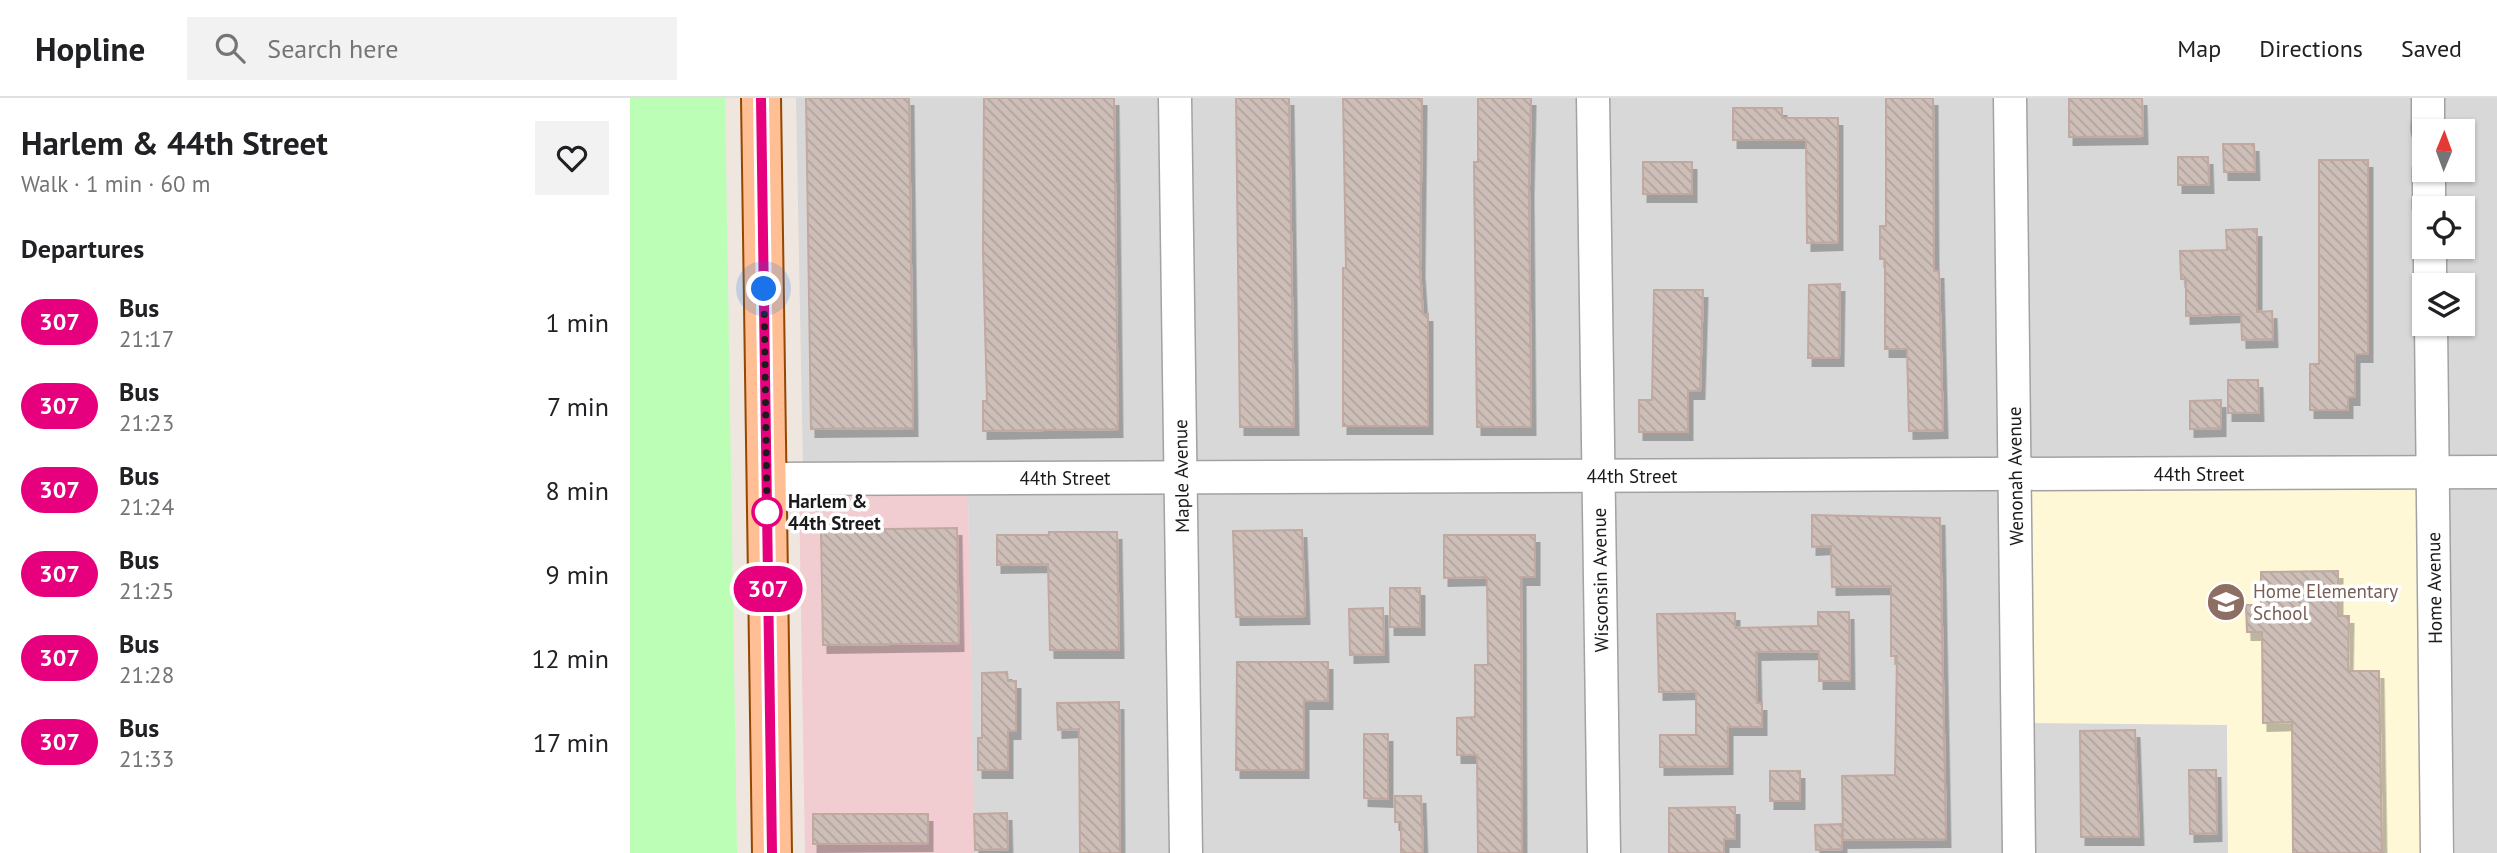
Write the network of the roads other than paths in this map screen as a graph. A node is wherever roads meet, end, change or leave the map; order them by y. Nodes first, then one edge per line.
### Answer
1 (761, 98) edge
2 (1175, 98) edge
3 (1593, 98) edge
4 (2010, 98) edge
5 (2428, 98) edge
6 (2428, 119) edge
7 (2431, 336) edge
8 (2497, 472) edge
9 (2432, 473) junction
10 (2015, 474) junction
11 (1599, 476) junction
12 (1181, 478) junction
13 (767, 480) junction
14 (772, 853) edge
15 (1186, 853) edge
16 (1604, 853) edge
17 (2020, 853) edge
18 (2437, 853) edge

1 - 13 main road
2 - 12 street, Maple Avenue
3 - 11 street, Wisconsin Avenue
4 - 10 street, Wenonah Avenue
5 - 6 street
7 - 9 street, Home Avenue
8 - 9 street, 44th Street
9 - 10 street, 44th Street
9 - 18 street, Home Avenue
10 - 11 street, 44th Street
10 - 17 street, Wenonah Avenue
11 - 12 street, 44th Street
11 - 16 street, Wisconsin Avenue
12 - 13 street, 44th Street
12 - 15 street, Maple Avenue
13 - 14 main road

